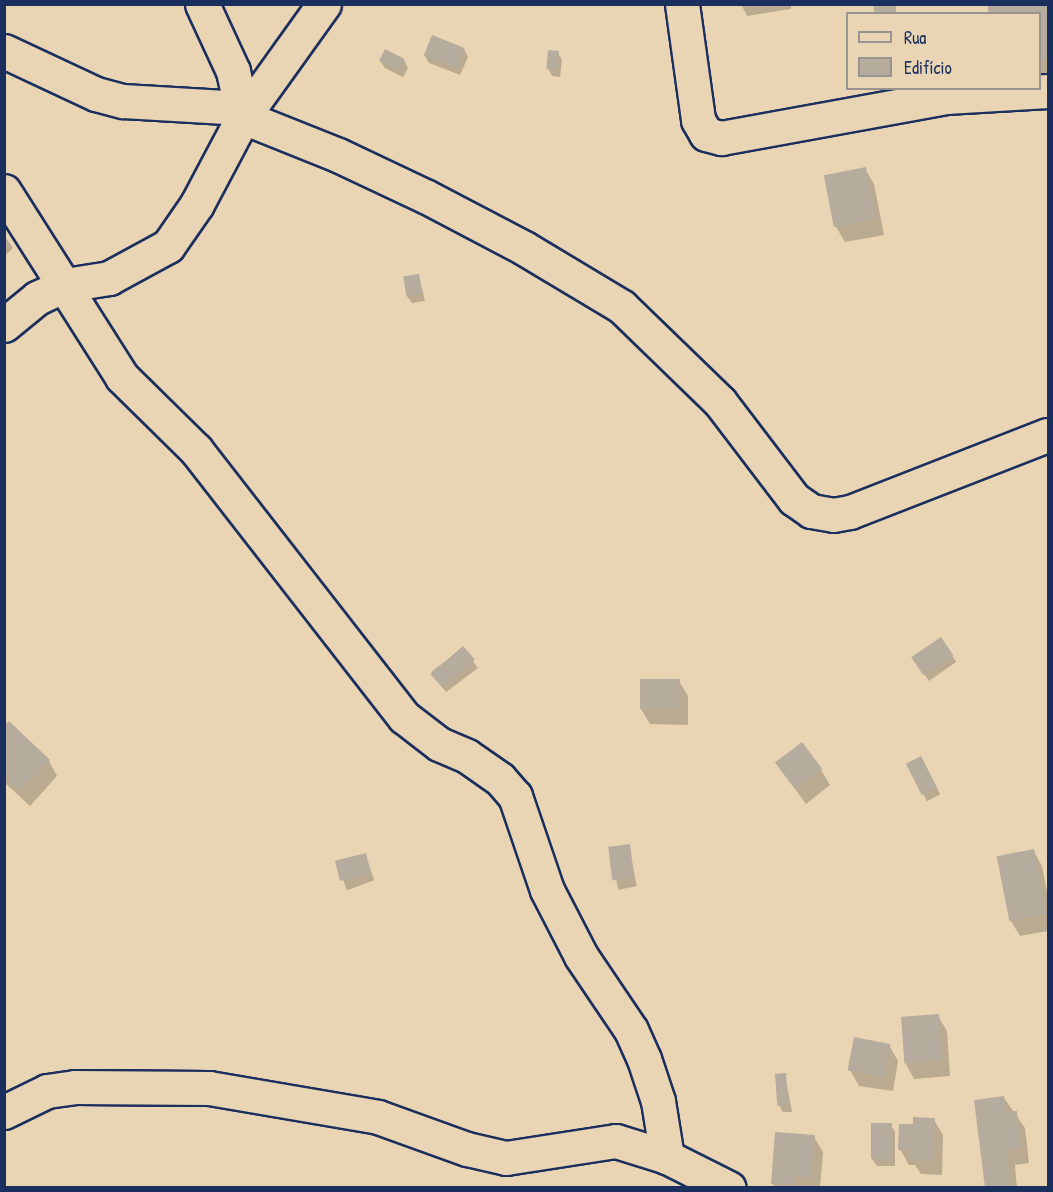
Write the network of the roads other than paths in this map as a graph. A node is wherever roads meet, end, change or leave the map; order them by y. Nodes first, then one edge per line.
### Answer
1 (202, 4) edge
2 (324, 4) edge
3 (682, 4) edge
4 (4, 51) edge
5 (1048, 91) edge
6 (243, 113) junction
7 (4, 192) edge
8 (65, 285) junction
9 (4, 325) edge
10 (1048, 435) edge
11 (4, 1112) edge
12 (668, 1157) junction
13 (729, 1188) edge

1 - 6 street
2 - 6 street
3 - 5 street
4 - 6 street
6 - 8 street
6 - 10 street
7 - 8 street
8 - 9 street
8 - 12 street
11 - 12 street
12 - 13 street

